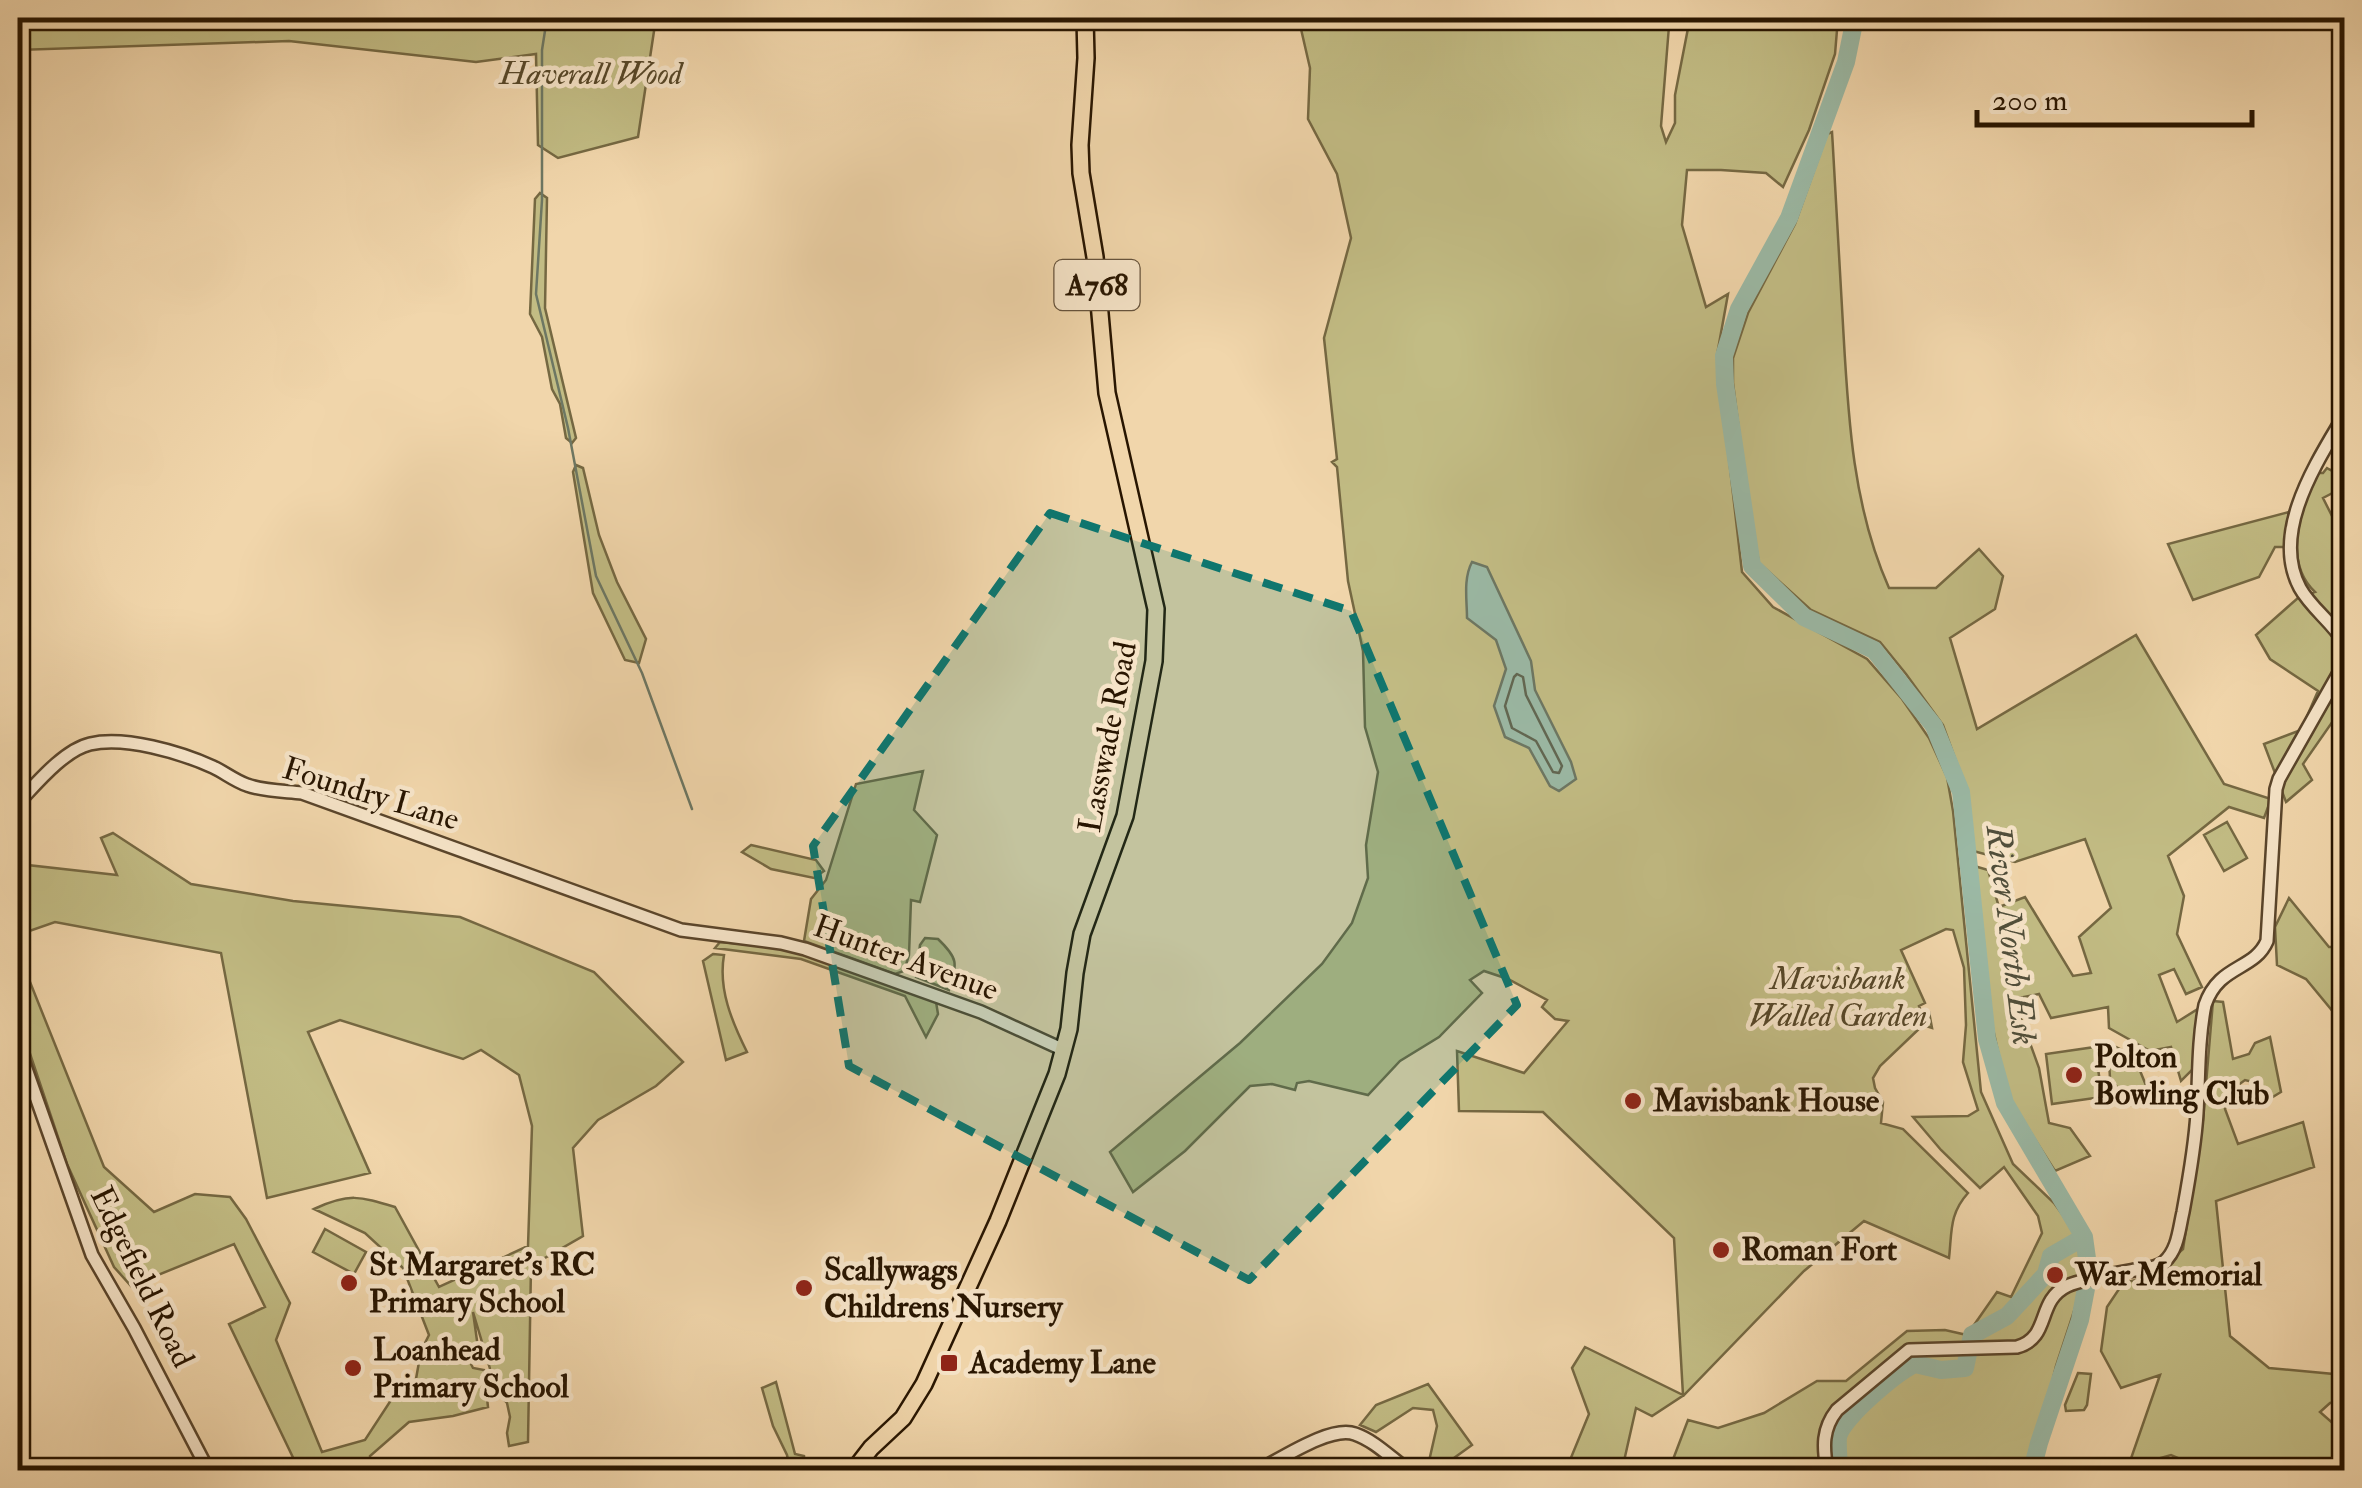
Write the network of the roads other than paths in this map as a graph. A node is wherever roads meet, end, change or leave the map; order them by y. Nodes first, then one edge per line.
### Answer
1 (1086, 18) edge
2 (2344, 416) edge
3 (2344, 642) edge
4 (2344, 664) edge
5 (18, 803) edge
6 (724, 936) joint
7 (18, 1046) edge
8 (1064, 1050) junction
9 (22, 1074) edge
10 (208, 1470) edge
11 (854, 1470) edge
12 (1259, 1470) edge
13 (1408, 1470) edge
14 (1827, 1470) edge

1 - 8 main road, Lasswade Road / A768
2 - 3 street
4 - 14 street
5 - 6 street, Foundry Lane
6 - 8 street, Hunter Avenue
7 - 9 street, Edgefield Road
8 - 11 main road, A768
9 - 10 street, Edgefield Road
12 - 13 street

